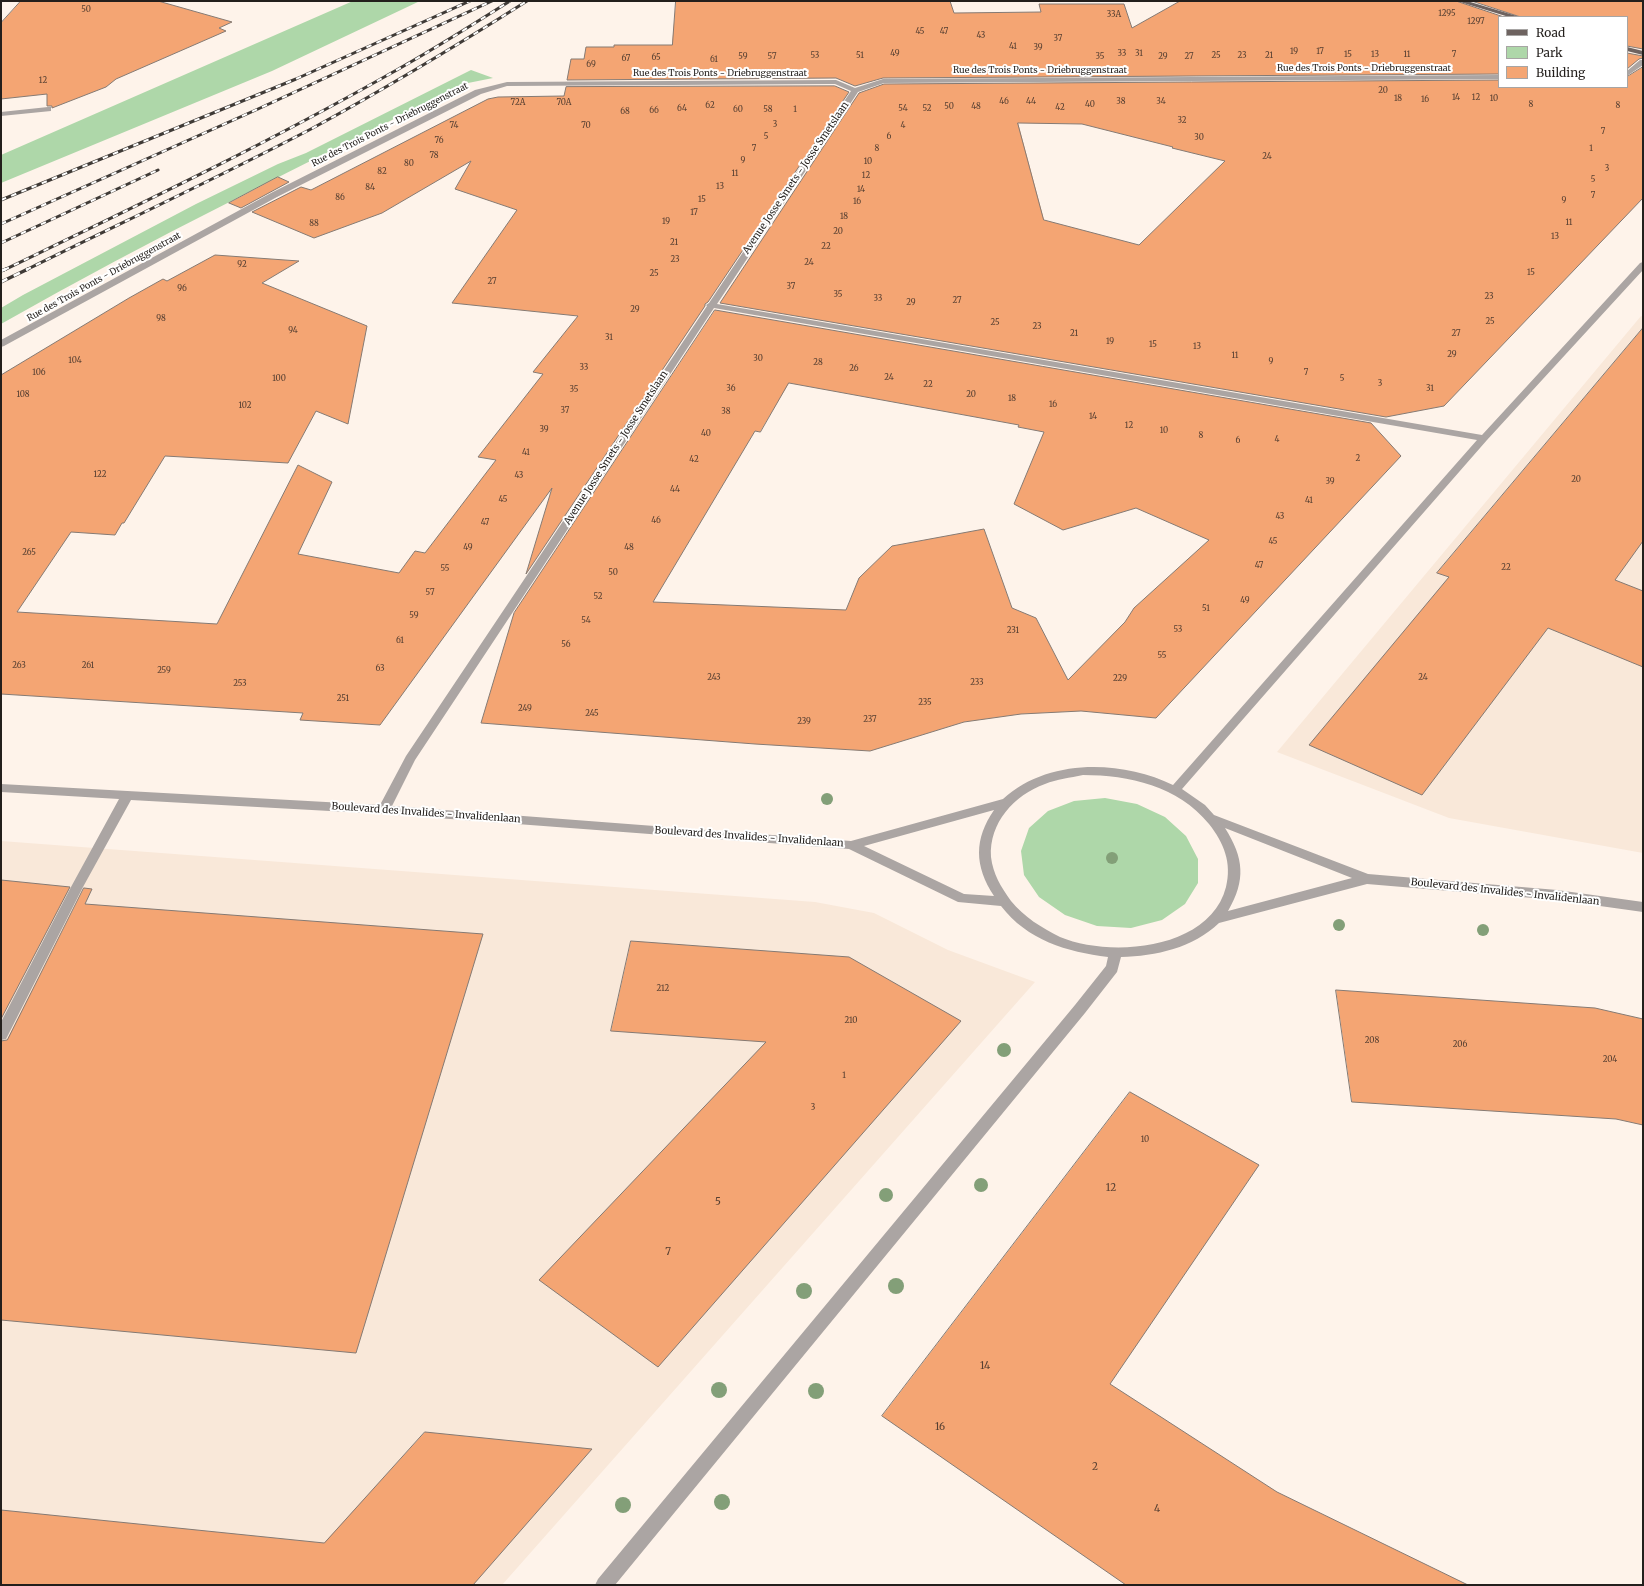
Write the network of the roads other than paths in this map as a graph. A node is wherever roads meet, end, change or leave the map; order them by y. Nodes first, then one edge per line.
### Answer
1 (1460, 1) edge
2 (1513, 16) edge
3 (1628, 49) edge
4 (1643, 53) edge
5 (1643, 62) edge
6 (1628, 73) edge
7 (1498, 77) edge
8 (854, 90) junction
9 (48, 109) dead end
10 (1, 114) edge
11 (1643, 265) edge
12 (710, 305) junction
13 (1, 344) edge
14 (1484, 438) junction
15 (1, 788) edge
16 (1175, 790) junction
17 (127, 796) junction
18 (1006, 802) junction
19 (384, 810) junction
20 (1213, 819) junction
21 (851, 845) junction
22 (1367, 879) junction
23 (1002, 901) junction
24 (1643, 908) edge
25 (1215, 919) junction
26 (1115, 953) junction
27 (1, 1035) edge
28 (604, 1585) edge

1 - 2 main road
3 - 4 main road
5 - 6 street
7 - 8 street, Rue des Trois Ponts - Driebruggenstraat
8 - 12 street, Avenue Josse Smets - Josse Smetslaan
8 - 13 street, Rue des Trois Ponts - Driebruggenstraat
9 - 10 street
11 - 14 street
12 - 14 street
12 - 19 street, Avenue Josse Smets - Josse Smetslaan
14 - 16 street
15 - 17 street, Boulevard des Invalides - Invalidenlaan
16 - 18 street
16 - 20 street
17 - 19 street, Boulevard des Invalides - Invalidenlaan
17 - 27 street
18 - 21 street, Boulevard des Invalides - Invalidenlaan
18 - 23 street
19 - 21 street, Boulevard des Invalides - Invalidenlaan
20 - 22 street, Boulevard des Invalides - Invalidenlaan
20 - 25 street
21 - 23 street, Boulevard des Invalides - Invalidenlaan
22 - 24 street, Boulevard des Invalides - Invalidenlaan
22 - 25 street, Boulevard des Invalides - Invalidenlaan
23 - 26 street
25 - 26 street
26 - 28 street

